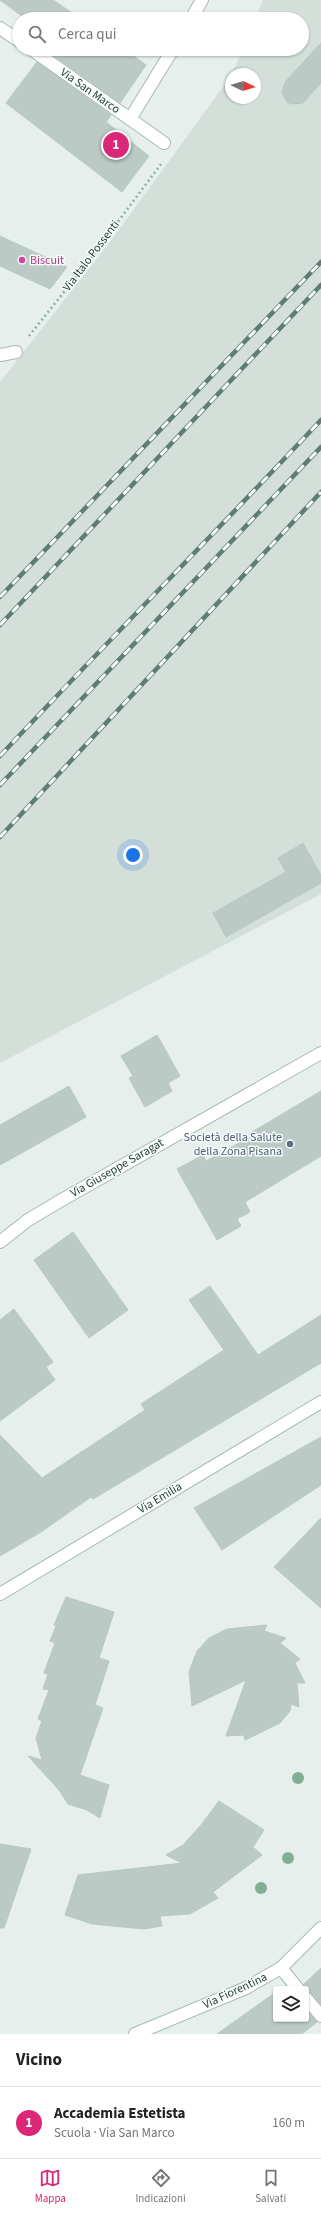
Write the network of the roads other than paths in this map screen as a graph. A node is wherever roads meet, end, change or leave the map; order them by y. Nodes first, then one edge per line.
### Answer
1 (202, 0) edge
2 (195, 12) edge
3 (0, 28) edge
4 (12, 36) edge
5 (41, 56) edge
6 (168, 56) edge
7 (130, 119) junction
8 (164, 143) road end
9 (16, 352) road end
10 (0, 355) edge
11 (321, 1053) edge
12 (0, 1242) edge
13 (321, 1402) edge
14 (0, 1594) edge
15 (321, 1928) edge
16 (281, 1968) junction
17 (296, 1986) edge
18 (309, 2002) edge
19 (321, 2016) edge
20 (135, 2034) edge

1 - 2 main road
3 - 4 main road
5 - 7 main road, Via San Marco
6 - 7 main road, Via San Marco
7 - 8 main road, Via San Marco
9 - 10 main road
11 - 12 main road, Via Giuseppe Saragat
13 - 14 main road, Via Emilia
15 - 16 main road, Via Fiorentina
16 - 17 main road
16 - 20 main road, Via Fiorentina
18 - 19 main road

